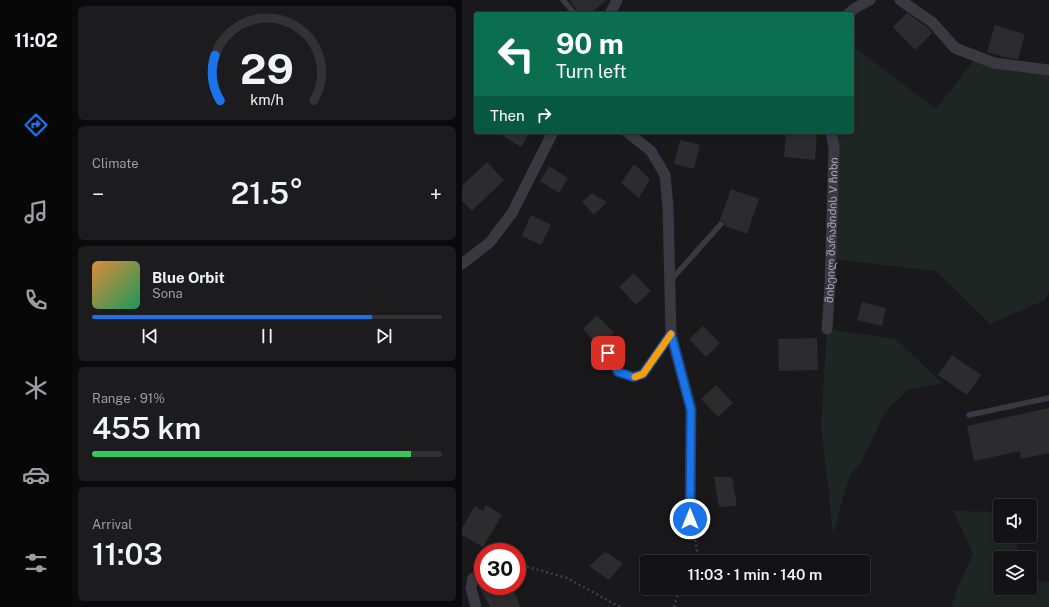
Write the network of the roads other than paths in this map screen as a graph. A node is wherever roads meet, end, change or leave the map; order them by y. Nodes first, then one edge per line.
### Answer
1 (563, 0) edge
2 (617, 0) edge
3 (870, 0) edge
4 (900, 0) edge
5 (573, 12) edge
6 (611, 12) edge
7 (850, 12) edge
8 (1049, 70) edge
9 (552, 134) edge
10 (630, 134) edge
11 (831, 134) edge
12 (721, 224) dead end
13 (462, 264) edge
14 (670, 282) junction
15 (827, 329) dead end
16 (671, 334) junction
17 (608, 353) dead end
18 (1049, 398) edge
19 (969, 415) dead end
20 (690, 519) road end
21 (473, 578) dead end
22 (476, 607) edge

1 - 5 lane
2 - 6 street
3 - 7 street
4 - 8 street
9 - 13 street
10 - 14 street
11 - 15 street, მიხეილ შარაშიძის V ჩიხი
12 - 14 lane
14 - 16 street
16 - 17 lane
16 - 20 street
18 - 19 lane
21 - 22 street

